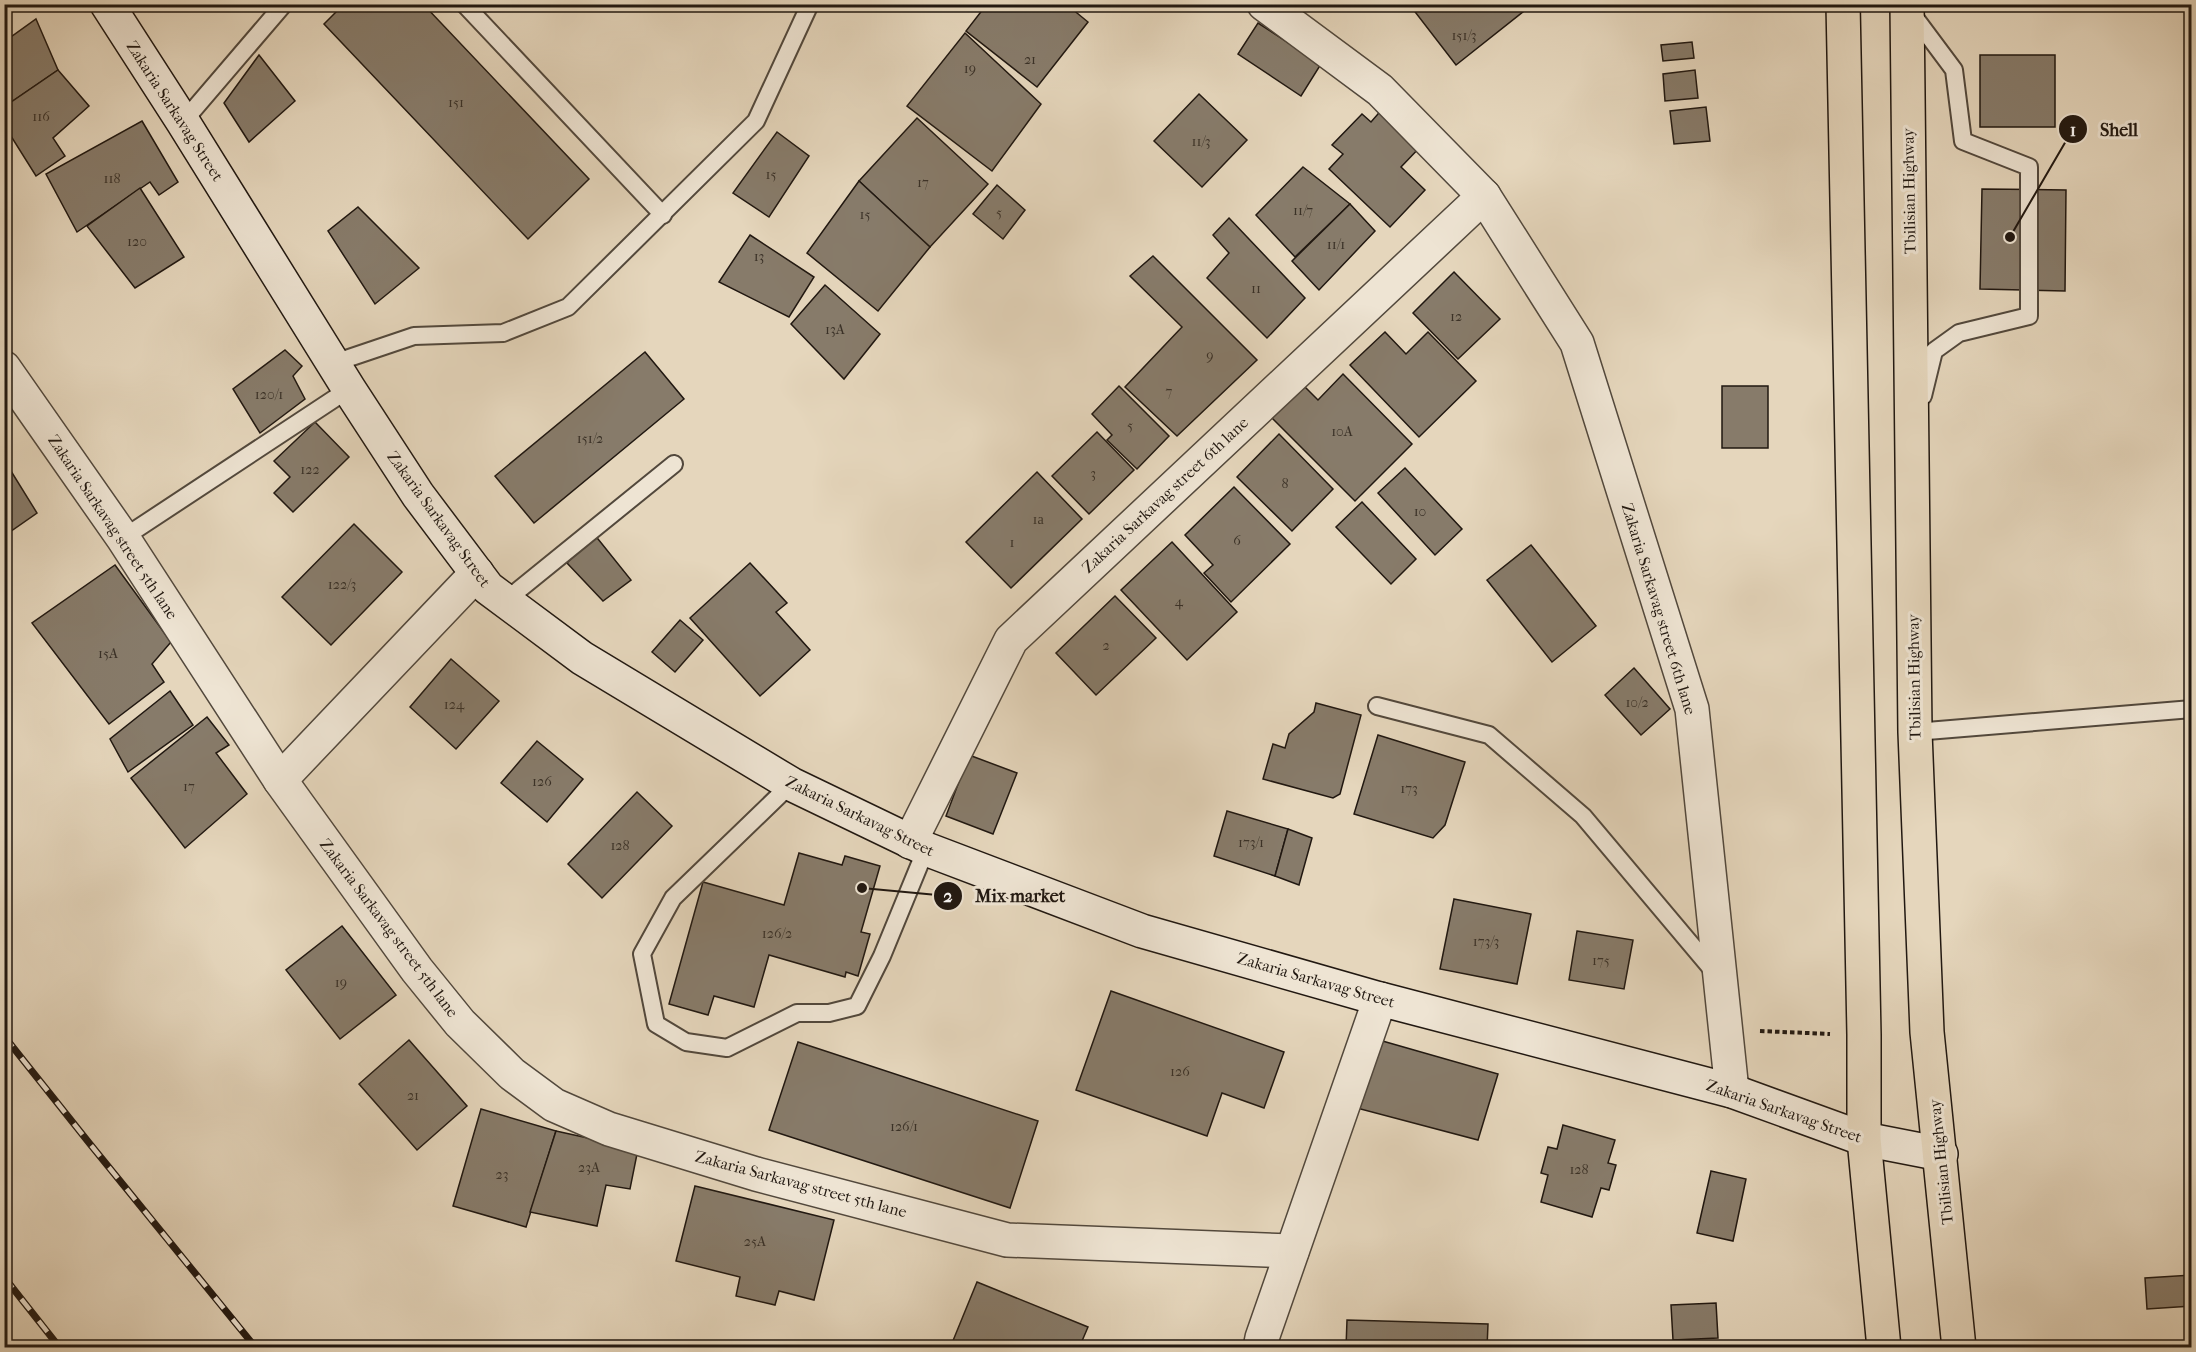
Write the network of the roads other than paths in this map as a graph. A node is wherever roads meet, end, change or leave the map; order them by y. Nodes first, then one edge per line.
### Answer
1 (107, 4) edge
2 (284, 4) edge
3 (464, 4) edge
4 (810, 4) edge
5 (1264, 4) edge
6 (1843, 4) edge
7 (1907, 6) edge
8 (183, 122) junction
9 (1484, 196) junction
10 (663, 215) junction
11 (4, 368) edge
12 (342, 376) junction
13 (1911, 443) junction
14 (674, 464) dead end
15 (123, 538) junction
16 (477, 573) junction
17 (505, 601) junction
18 (1377, 706) dead end
19 (2192, 710) edge
20 (1915, 732) junction
21 (280, 780) junction
22 (791, 784) junction
23 (918, 846) junction
24 (1720, 979) junction
25 (1380, 999) junction
26 (1732, 1091) junction
27 (1864, 1139) junction
28 (1941, 1154) junction
29 (1292, 1251) junction
30 (1260, 1347) edge
31 (1884, 1347) edge
32 (1959, 1347) edge

1 - 8 street, Zakaria Sarkavag Street
2 - 8 lane
3 - 10 lane
4 - 10 lane
5 - 9 street, Zakaria Sarkavag street 6th lane
6 - 27 main road
7 - 13 main road, Tbilisian Highway
7 - 13 lane
8 - 12 street, Zakaria Sarkavag Street
9 - 23 street, Zakaria Sarkavag street 6th lane
9 - 24 street, Zakaria Sarkavag street 6th lane
10 - 12 lane
11 - 15 street, Zakaria Sarkavag street 5th lane
12 - 15 lane
12 - 16 street, Zakaria Sarkavag Street
13 - 20 main road, Tbilisian Highway
14 - 17 lane
15 - 21 street, Zakaria Sarkavag street 5th lane
16 - 17 street, Zakaria Sarkavag Street
16 - 21 street
17 - 22 street, Zakaria Sarkavag Street
18 - 24 lane
19 - 20 lane
20 - 28 main road, Tbilisian Highway
21 - 29 street, Zakaria Sarkavag street 5th lane
22 - 23 street, Zakaria Sarkavag Street
22 - 23 lane
23 - 25 street, Zakaria Sarkavag Street
24 - 26 street, Zakaria Sarkavag street 6th lane
25 - 26 street, Zakaria Sarkavag Street
25 - 29 street
26 - 27 street, Zakaria Sarkavag Street
27 - 28 street, Zakaria Sarkavag Street
27 - 31 main road
28 - 32 main road, Tbilisian Highway
29 - 30 street

